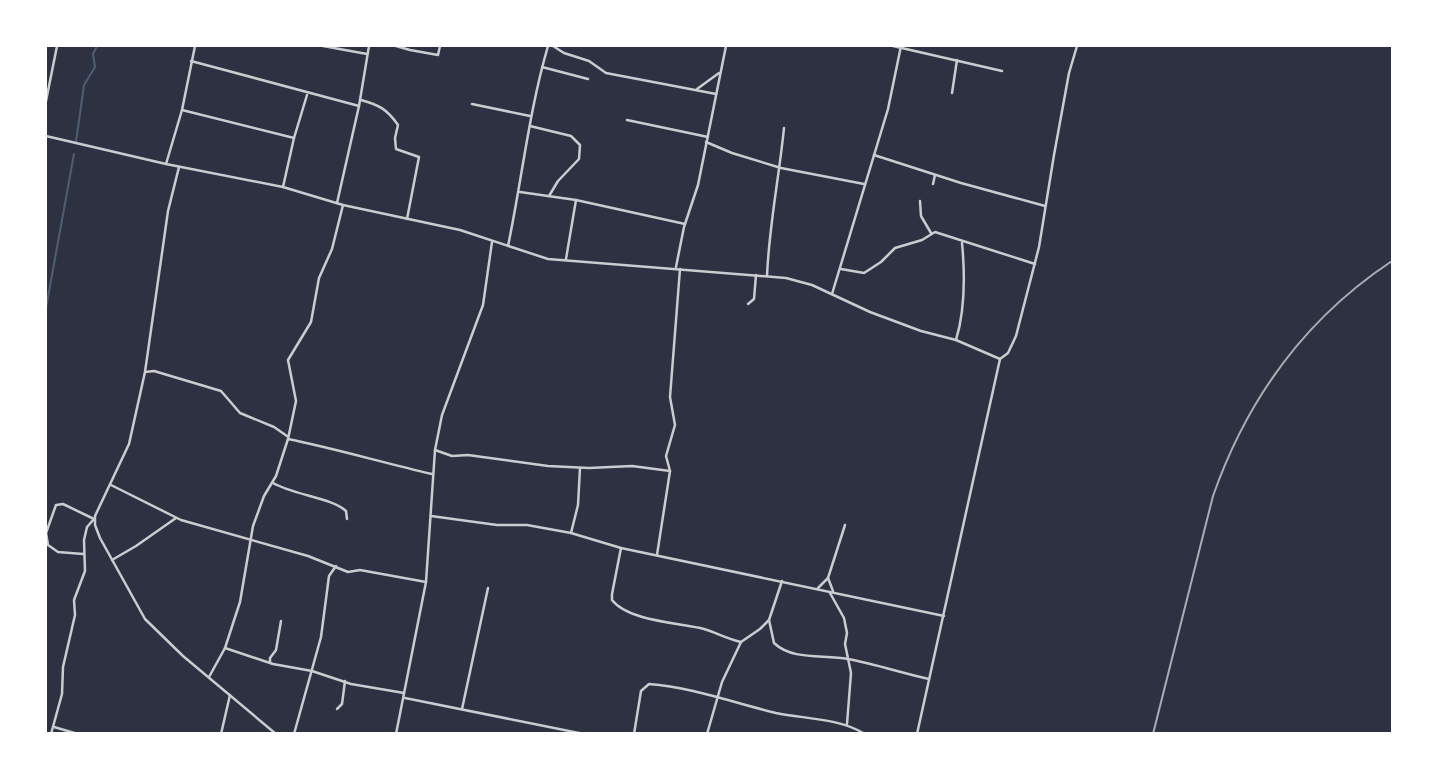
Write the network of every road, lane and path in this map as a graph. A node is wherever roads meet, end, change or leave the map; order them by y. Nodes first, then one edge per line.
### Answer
1 (57, 46) edge
2 (195, 46) edge
3 (323, 46) edge
4 (369, 46) edge
5 (396, 46) edge
6 (440, 46) edge
7 (551, 46) edge
8 (726, 46) edge
9 (893, 46) edge
10 (1077, 46) edge
11 (901, 47) edge
12 (366, 54) junction
13 (957, 60) junction
14 (191, 61) junction
15 (542, 67) junction
16 (1002, 71) dead end
17 (719, 73) junction
18 (588, 79) dead end
19 (695, 90) junction
20 (307, 93) junction
21 (952, 93) dead end
22 (716, 94) junction
23 (360, 100) junction
24 (46, 102) edge
25 (472, 104) dead end
26 (359, 106) junction
27 (182, 110) junction
28 (531, 117) junction
29 (627, 120) dead end
30 (530, 126) junction
31 (784, 128) dead end
32 (46, 136) edge
33 (708, 137) junction
34 (294, 138) junction
35 (706, 142) junction
36 (874, 155) junction
37 (166, 164) junction
38 (179, 167) junction
39 (781, 168) junction
40 (934, 175) junction
41 (864, 184) junction
42 (933, 184) dead end
43 (284, 187) junction
44 (520, 192) junction
45 (549, 196) junction
46 (576, 200) junction
47 (920, 201) dead end
48 (337, 202) junction
49 (343, 205) junction
50 (1046, 206) junction
51 (407, 219) junction
52 (685, 224) junction
53 (932, 233) junction
54 (492, 240) junction
55 (962, 241) junction
56 (508, 246) junction
57 (566, 259) junction
58 (1035, 264) junction
59 (678, 268) junction
60 (841, 269) junction
61 (756, 275) junction
62 (767, 276) junction
63 (832, 294) junction
64 (748, 303) dead end
65 (956, 340) junction
66 (1000, 359) junction
67 (145, 372) junction
68 (288, 438) junction
69 (435, 450) junction
70 (579, 468) junction
71 (670, 471) junction
72 (432, 474) junction
73 (273, 483) junction
74 (110, 484) junction
75 (431, 516) junction
76 (176, 518) junction
77 (94, 519) junction
78 (347, 519) dead end
79 (845, 526) dead end
80 (571, 533) junction
81 (251, 541) junction
82 (621, 548) junction
83 (83, 554) junction
84 (657, 555) junction
85 (112, 560) junction
86 (336, 566) junction
87 (828, 578) junction
88 (426, 582) junction
89 (782, 582) junction
90 (488, 588) dead end
91 (818, 588) junction
92 (828, 590) junction
93 (833, 593) junction
94 (944, 616) junction
95 (769, 620) junction
96 (281, 621) dead end
97 (741, 642) junction
98 (225, 648) junction
99 (847, 659) junction
100 (270, 662) junction
101 (312, 671) junction
102 (209, 677) junction
103 (929, 679) junction
104 (345, 681) junction
105 (404, 693) junction
106 (230, 695) junction
107 (404, 698) junction
108 (716, 698) junction
109 (337, 709) dead end
110 (462, 709) junction
111 (847, 724) junction
112 (53, 727) junction
113 (51, 733) edge
114 (78, 733) edge
115 (221, 733) edge
116 (276, 733) edge
117 (294, 733) edge
118 (396, 733) edge
119 (584, 733) edge
120 (634, 733) edge
121 (707, 733) edge
122 (865, 733) edge
123 (917, 733) edge

1 - 24 street
2 - 14 street
3 - 12 street
4 - 12 street
5 - 6 street
7 - 15 street
7 - 19 street
8 - 17 street
9 - 11 street
10 - 50 street
11 - 13 street
11 - 36 street
12 - 23 street
13 - 16 street
13 - 21 street
14 - 20 street
14 - 27 street
15 - 18 street
15 - 28 street
17 - 19 street
17 - 22 street
19 - 22 street
20 - 26 street
20 - 34 street
22 - 33 street
23 - 26 street
23 - 51 street
25 - 28 street
26 - 48 street
27 - 34 street
27 - 37 street
28 - 30 street
29 - 33 street
30 - 44 street
30 - 45 street
31 - 39 street
32 - 37 street
33 - 35 street
34 - 43 street
35 - 39 street
35 - 52 street
36 - 40 street
36 - 41 street
37 - 38 street
38 - 43 street
38 - 67 street
39 - 41 street
39 - 62 street
40 - 42 street
40 - 50 street
41 - 60 street
43 - 48 street
44 - 45 street
44 - 56 street
45 - 46 street
46 - 52 street
46 - 57 street
47 - 53 street
48 - 49 street
49 - 51 street
49 - 68 street
50 - 58 street
51 - 54 street
52 - 59 street
53 - 55 street
53 - 60 street
54 - 56 street
54 - 69 street
55 - 58 street
55 - 65 street
56 - 57 street
57 - 59 street
58 - 66 street
59 - 61 street
59 - 71 street
60 - 63 street
61 - 62 street
61 - 64 street
62 - 63 street
63 - 65 street
65 - 66 street
66 - 94 street
67 - 68 street
67 - 74 street
68 - 72 street
68 - 73 street
69 - 70 street
69 - 72 street
70 - 71 street
70 - 80 street
71 - 84 street
72 - 75 street
73 - 78 street
73 - 81 street
74 - 76 street
74 - 77 street
75 - 80 street
75 - 88 street
76 - 81 street
76 - 85 street
77 - 83 street
77 - 83 street
77 - 85 street
79 - 87 street
80 - 82 street
81 - 86 street
81 - 98 street
82 - 84 street
82 - 97 street
83 - 112 street
84 - 89 street
85 - 102 street
86 - 88 street
86 - 101 street
87 - 91 street
87 - 93 street
88 - 105 street
89 - 91 street
89 - 95 street
90 - 110 street
91 - 92 street
92 - 93 street
92 - 99 street
93 - 94 street
94 - 103 street
95 - 97 street
95 - 99 street
96 - 100 street
97 - 108 street
98 - 100 street
98 - 102 street
99 - 103 street
99 - 111 street
100 - 101 street
101 - 104 street
101 - 117 street
102 - 106 street
103 - 123 street
104 - 105 street
104 - 109 street
105 - 107 street
106 - 115 street
106 - 116 street
107 - 110 street
107 - 118 street
108 - 111 street
108 - 120 street
108 - 121 street
110 - 119 street
111 - 122 street
112 - 113 street
112 - 114 street

